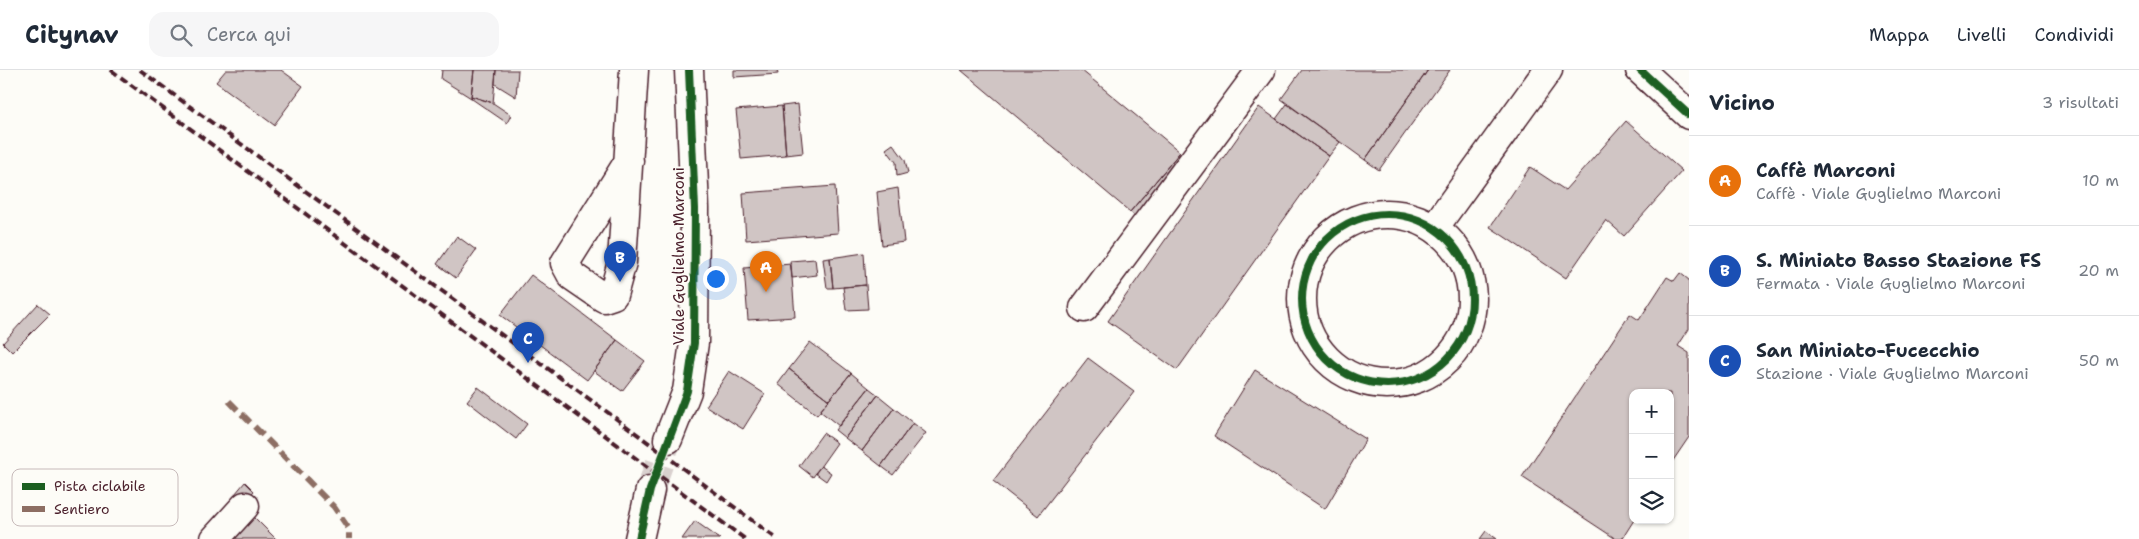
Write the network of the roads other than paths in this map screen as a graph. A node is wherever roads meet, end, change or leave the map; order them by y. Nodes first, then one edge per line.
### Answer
1 (634, 70) edge
2 (688, 70) edge
3 (1261, 70) edge
4 (1548, 70) edge
5 (1640, 70) edge
6 (1689, 115) edge
7 (629, 161) dead end
8 (1434, 228) junction
9 (1084, 308) dead end
10 (668, 438) tunnel mouth
11 (650, 490) tunnel mouth
12 (245, 506) dead end
13 (215, 539) edge
14 (638, 539) edge

1 - 7 street
2 - 10 street, Viale Guglielmo Marconi
3 - 9 street
4 - 8 street
5 - 6 street
8 - 8 street
11 - 14 street
12 - 13 street

